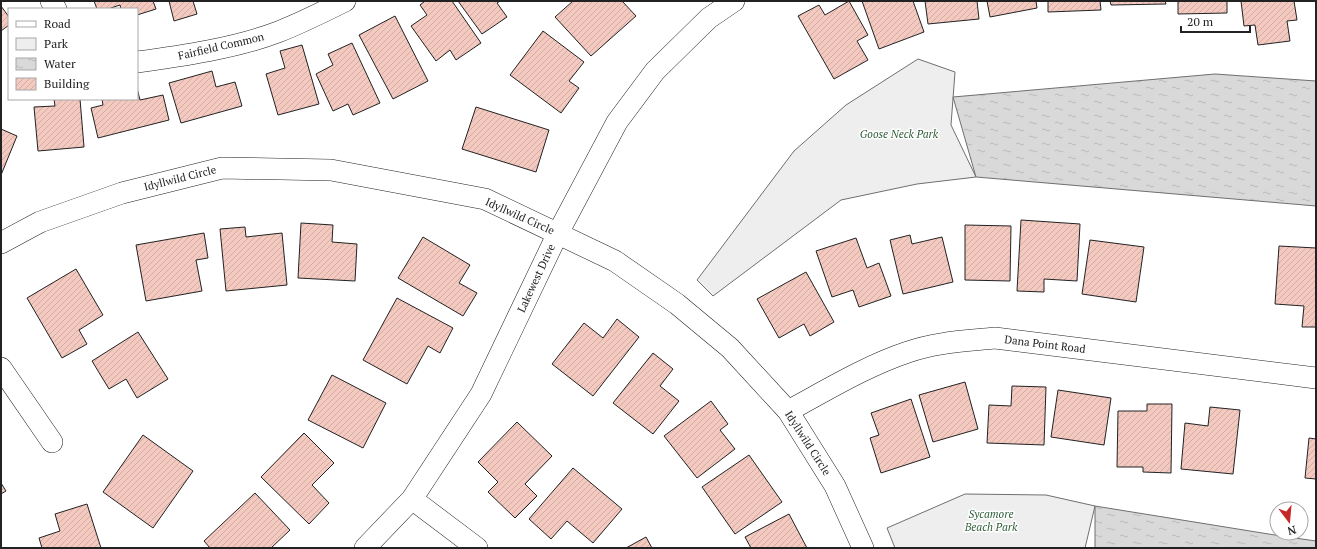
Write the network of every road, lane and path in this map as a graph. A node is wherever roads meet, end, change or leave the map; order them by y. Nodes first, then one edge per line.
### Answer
1 (345, 1) edge
2 (734, 1) edge
3 (138, 62) edge
4 (558, 233) junction
5 (1, 244) edge
6 (1, 368) edge
7 (1316, 378) edge
8 (788, 411) junction
9 (52, 442) dead end
10 (412, 499) junction
11 (365, 548) edge
12 (477, 548) edge
13 (863, 548) edge

1 - 3 street, Fairfield Common
2 - 4 street, Lakewest Drive
4 - 5 street, Idyllwild Circle
4 - 8 street, Idyllwild Circle
4 - 10 street, Lakewest Drive
6 - 9 street
7 - 8 street, Dana Point Road
8 - 13 street, Idyllwild Circle
10 - 11 street, Lakewest Drive
10 - 12 street

